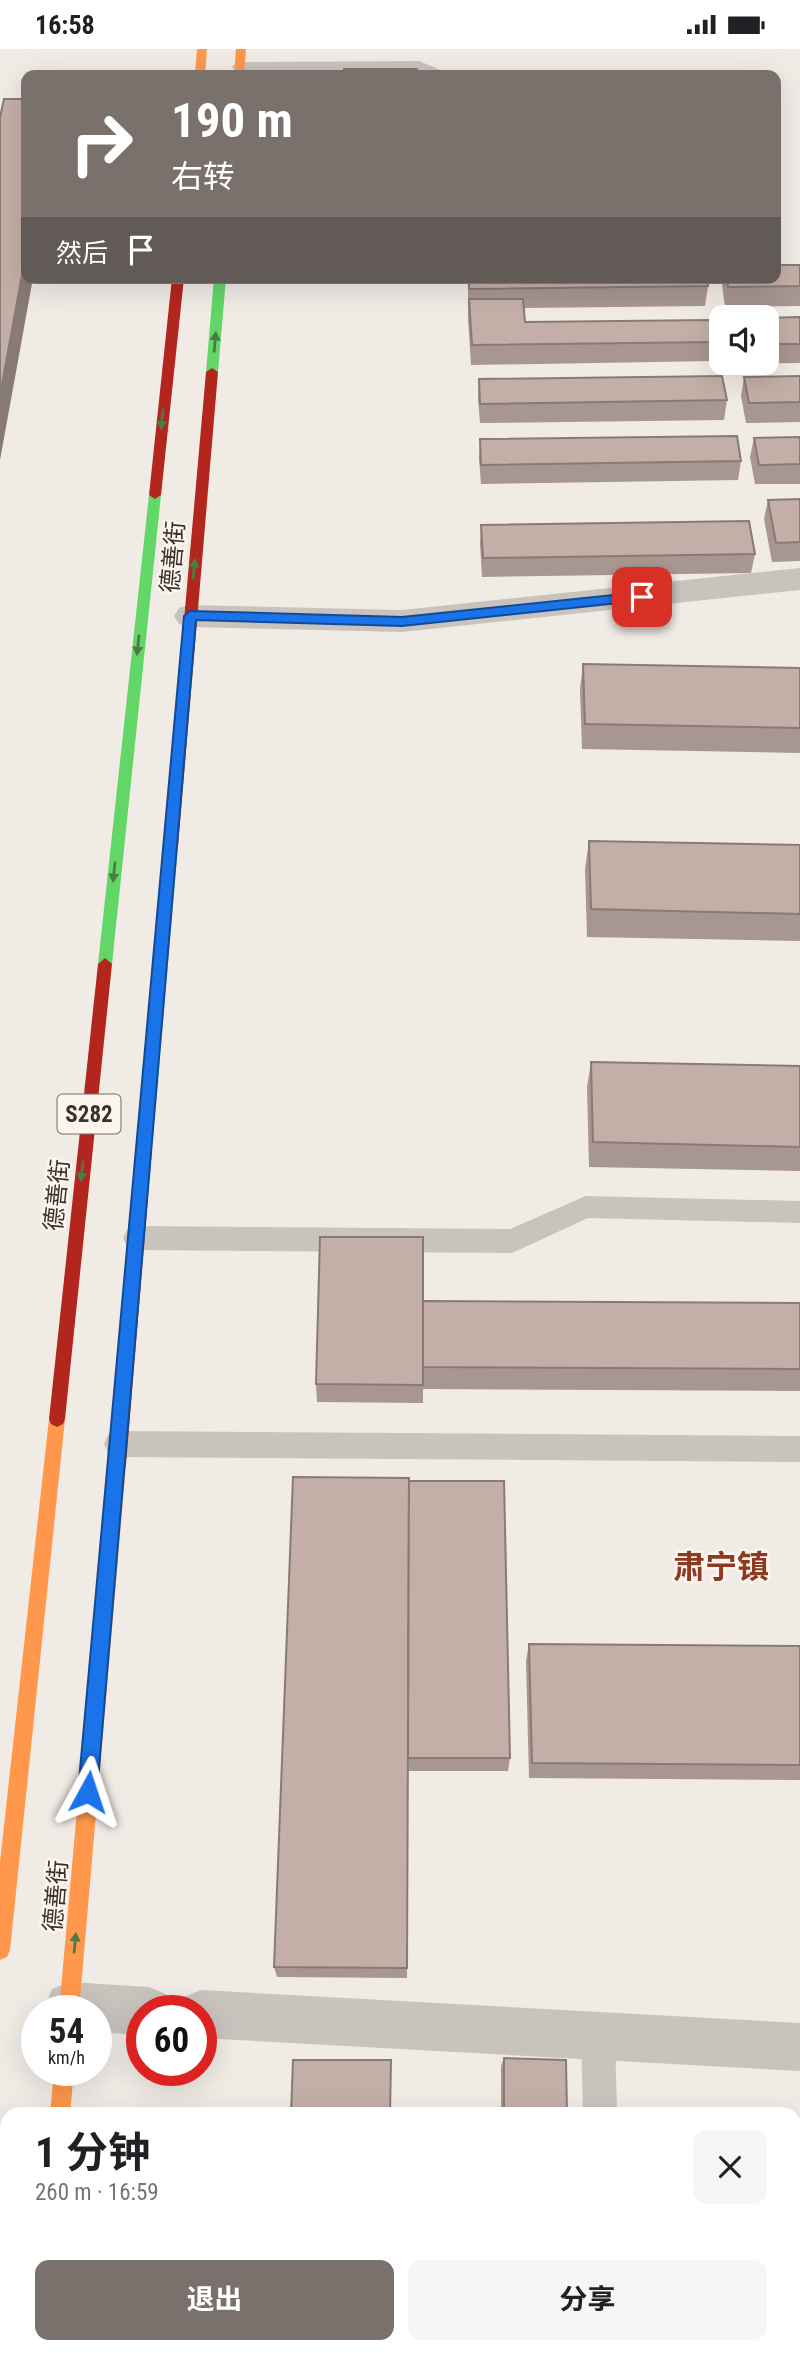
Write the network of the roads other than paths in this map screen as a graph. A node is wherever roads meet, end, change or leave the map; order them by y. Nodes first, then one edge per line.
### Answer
1 (202, 49) edge
2 (241, 49) edge
3 (200, 70) edge
4 (239, 70) edge
5 (275, 70) edge
6 (430, 70) edge
7 (177, 284) edge
8 (219, 284) edge
9 (800, 579) edge
10 (190, 616) junction
11 (800, 1212) edge
12 (136, 1238) junction
13 (118, 1444) junction
14 (800, 1449) edge
15 (0, 1950) edge
16 (70, 1995) edge
17 (217, 2015) edge
18 (598, 2036) junction
19 (800, 2047) edge
20 (63, 2086) edge
21 (61, 2107) edge
22 (600, 2107) edge

1 - 3 main road
2 - 4 main road
5 - 6 lane
7 -> 15 main road, 德善街 / S282
10 -> 8 main road, 德善街 / S282
9 - 10 street
10 - 12 main road, 德善街 / S282
11 - 12 lane
12 - 13 main road, 德善街 / S282
13 - 14 lane
16 -> 13 main road, 德善街 / S282
17 - 18 street
18 - 19 street
18 - 22 lane
20 - 21 main road

